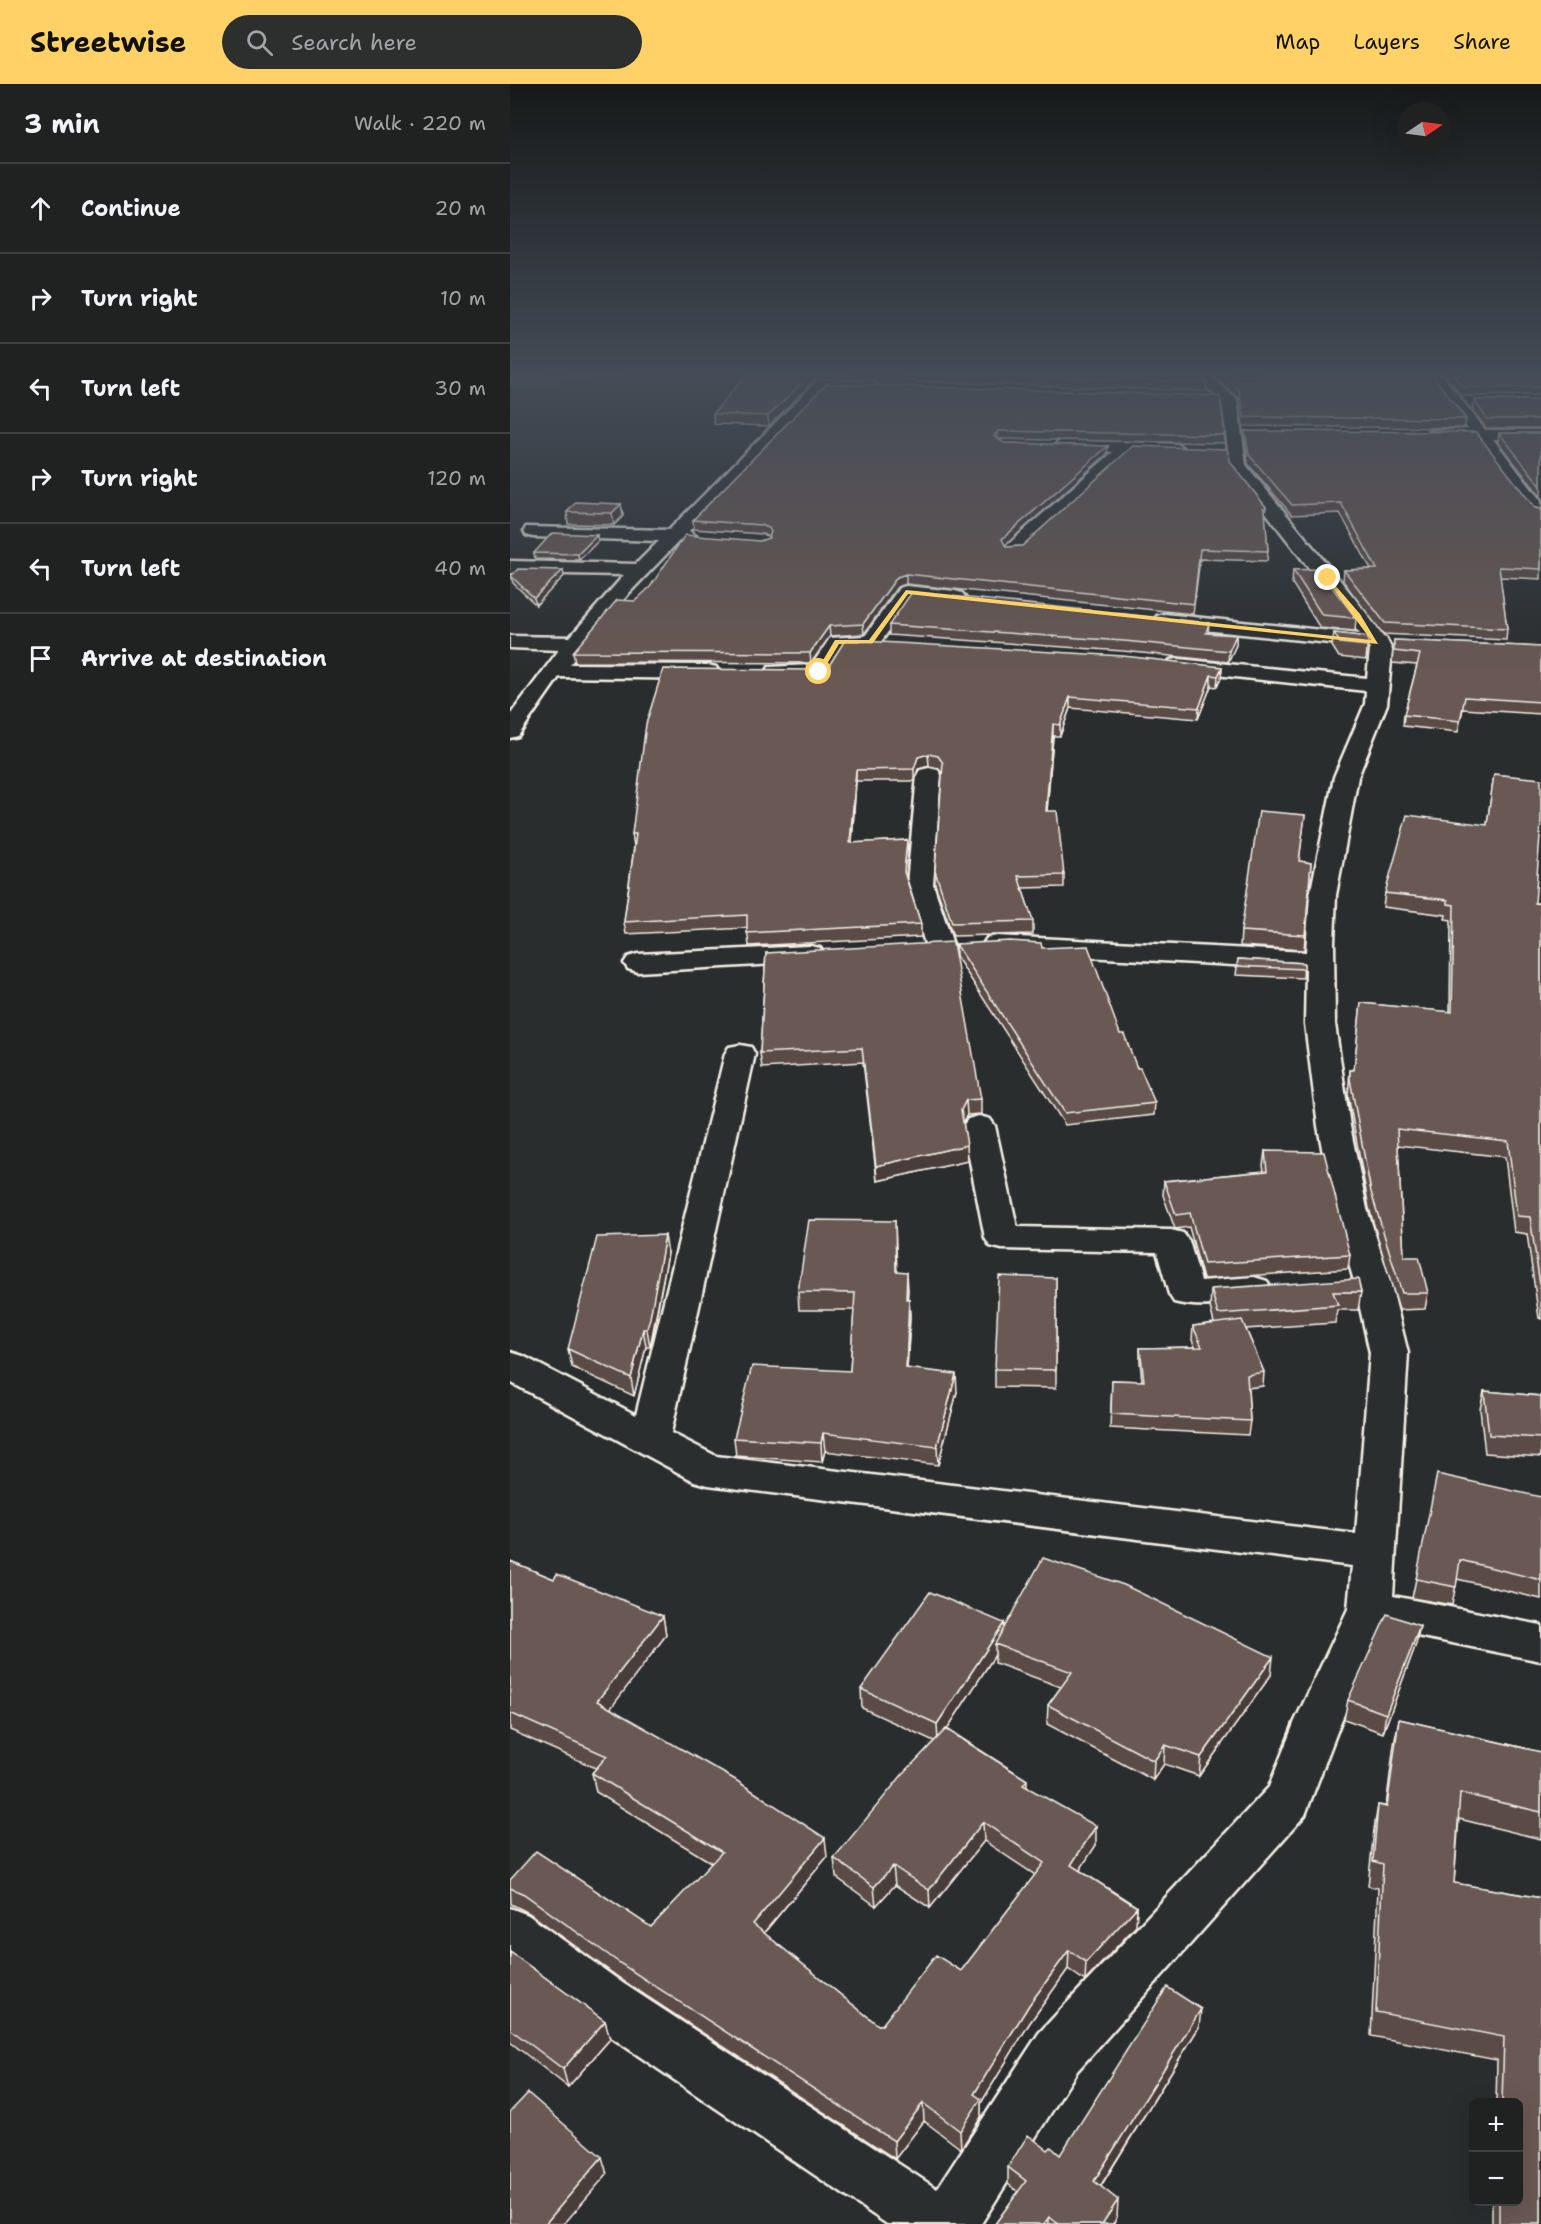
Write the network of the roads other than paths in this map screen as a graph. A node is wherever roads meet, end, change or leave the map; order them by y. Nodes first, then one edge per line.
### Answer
1 (733, 475) edge
2 (1097, 475) edge
3 (1245, 475) edge
4 (1512, 475) edge
5 (1541, 513) edge
6 (533, 531) dead end
7 (674, 535) junction
8 (706, 538) edge
9 (1013, 550) edge
10 (510, 567) edge
11 (640, 570) junction
12 (976, 600) edge
13 (1141, 617) edge
14 (510, 642) edge
15 (871, 642) junction
16 (895, 643) edge
17 (1388, 643) junction
18 (576, 644) junction
19 (1157, 663) edge
20 (554, 670) junction
21 (727, 672) edge
22 (761, 672) edge
23 (1378, 686) junction
24 (510, 728) edge
25 (929, 775) dead end
26 (835, 952) edge
27 (1321, 961) junction
28 (638, 963) dead end
29 (740, 1054) dead end
30 (979, 1126) dead end
31 (1291, 1286) edge
32 (510, 1365) edge
33 (650, 1439) junction
34 (1376, 1553) junction
35 (1370, 1609) junction
36 (1541, 1643) edge
37 (510, 1932) edge
38 (938, 2224) edge
39 (948, 2224) edge

1 - 7 street
2 - 9 street
3 - 17 street
4 - 5 street
6 - 7 street
7 - 8 street
7 - 11 street
10 - 11 street
11 - 18 street
12 - 15 street
13 - 17 street
14 - 18 street
15 - 16 street
15 - 22 street
17 - 23 street
18 - 20 street
19 - 23 street
20 - 21 street
20 - 24 street
23 - 27 street
25 - 27 street
26 - 28 street
27 - 34 street
29 - 33 street
30 - 31 street
32 - 33 street
33 - 34 street
34 - 35 street
35 - 36 street
35 - 39 street
37 - 38 street

